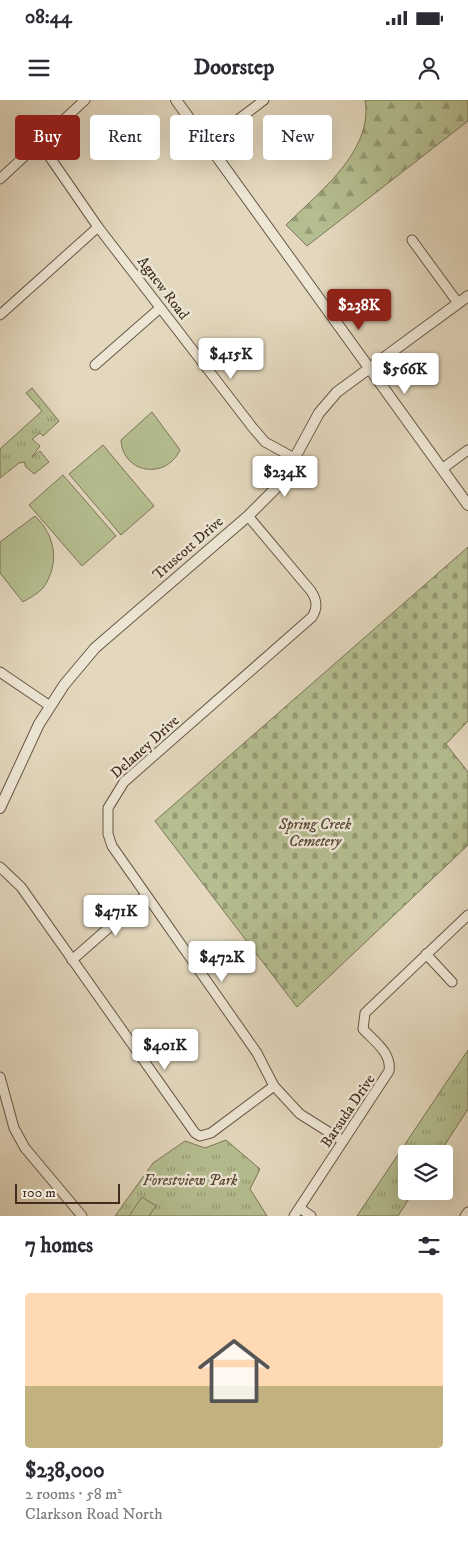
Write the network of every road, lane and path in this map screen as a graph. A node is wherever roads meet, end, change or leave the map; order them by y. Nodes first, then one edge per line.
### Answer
1 (85, 100) edge
2 (176, 100) edge
3 (264, 100) edge
4 (69, 115) edge
5 (187, 115) edge
6 (244, 115) edge
7 (21, 160) edge
8 (52, 160) edge
9 (219, 160) edge
10 (0, 179) edge
11 (98, 227) junction
12 (412, 240) dead end
13 (468, 296) edge
14 (458, 303) junction
15 (160, 308) junction
16 (0, 315) edge
17 (96, 365) dead end
18 (370, 367) junction
19 (468, 450) edge
20 (296, 459) junction
21 (442, 469) junction
22 (468, 505) edge
23 (248, 516) junction
24 (0, 672) edge
25 (50, 706) junction
26 (4, 787) edge
27 (0, 808) edge
28 (0, 866) edge
29 (145, 896) junction
30 (468, 914) edge
31 (426, 954) junction
32 (72, 960) junction
33 (452, 982) dead end
34 (0, 1077) edge
35 (274, 1086) junction
36 (342, 1142) junction
37 (297, 1212) edge
38 (468, 1212) edge
39 (82, 1216) edge
40 (311, 1216) edge
41 (465, 1216) edge

1 - 4 street
2 - 5 street
3 - 6 street
7 - 10 street
8 - 11 street, Agnew Road
9 - 18 street
11 - 15 street, Agnew Road
11 - 16 street
12 - 14 street
13 - 14 street, Truscott Drive
14 - 18 street, Truscott Drive
15 - 17 street
15 - 20 street, Agnew Road
18 - 20 street, Truscott Drive
18 - 21 street
19 - 21 street
20 - 23 street, Truscott Drive
21 - 22 street
23 - 25 street, Truscott Drive
23 - 29 street, Delaney Drive
24 - 25 street
25 - 26 street, Truscott Drive
26 - 27 street, Truscott Drive
28 - 32 street
29 - 32 street
29 - 35 street, Delaney Drive
30 - 31 street, Barsuda Drive
31 - 33 street
31 - 36 street, Barsuda Drive
32 - 35 street
34 - 39 street
35 - 36 street, Delaney Drive
36 - 37 street, Barsuda Drive
37 - 40 street
38 - 41 street

